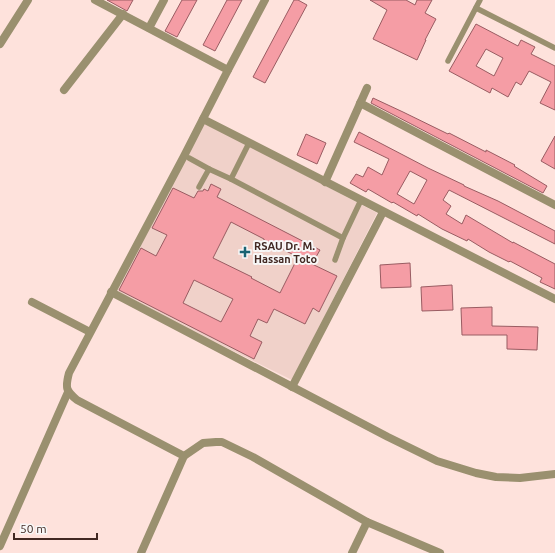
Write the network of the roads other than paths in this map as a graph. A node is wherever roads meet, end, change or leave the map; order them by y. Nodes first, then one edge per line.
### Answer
1 (28, 0) edge
2 (95, 0) edge
3 (164, 0) edge
4 (265, 0) edge
5 (480, 0) edge
6 (476, 8) junction
7 (123, 14) junction
8 (149, 28) junction
9 (0, 44) edge
10 (555, 48) edge
11 (448, 61) dead end
12 (228, 70) junction
13 (366, 88) dead end
14 (64, 90) dead end
15 (360, 103) junction
16 (203, 120) junction
17 (249, 143) junction
18 (189, 158) dead end
19 (209, 169) junction
20 (232, 180) junction
21 (325, 182) junction
22 (199, 187) dead end
23 (361, 200) junction
24 (554, 203) edge
25 (383, 212) junction
26 (343, 238) junction
27 (335, 260) dead end
28 (111, 292) junction
29 (555, 299) edge
30 (32, 302) dead end
31 (90, 332) junction
32 (292, 387) junction
33 (68, 392) junction
34 (184, 456) junction
35 (555, 474) edge
36 (367, 522) junction
37 (0, 546) edge
38 (141, 553) edge
39 (352, 553) edge
40 (440, 553) edge

1 - 9 street
2 - 7 street
3 - 8 street
4 - 12 street
5 - 6 lane
6 - 10 lane
6 - 11 lane
7 - 8 street
7 - 14 street
8 - 12 street
12 - 16 street
13 - 15 street
15 - 21 street
15 - 24 street
16 - 17 street
16 - 28 street
17 - 20 lane
17 - 21 street
18 - 19 lane
19 - 20 lane
19 - 22 lane
20 - 26 lane
21 - 23 street
23 - 25 street
23 - 26 lane
25 - 29 street
25 - 32 street
26 - 27 lane
28 - 31 street
28 - 32 street
30 - 31 street
31 - 33 street
32 - 35 street
33 - 34 street
33 - 37 street
34 - 36 street
34 - 38 street
36 - 39 street
36 - 40 street

